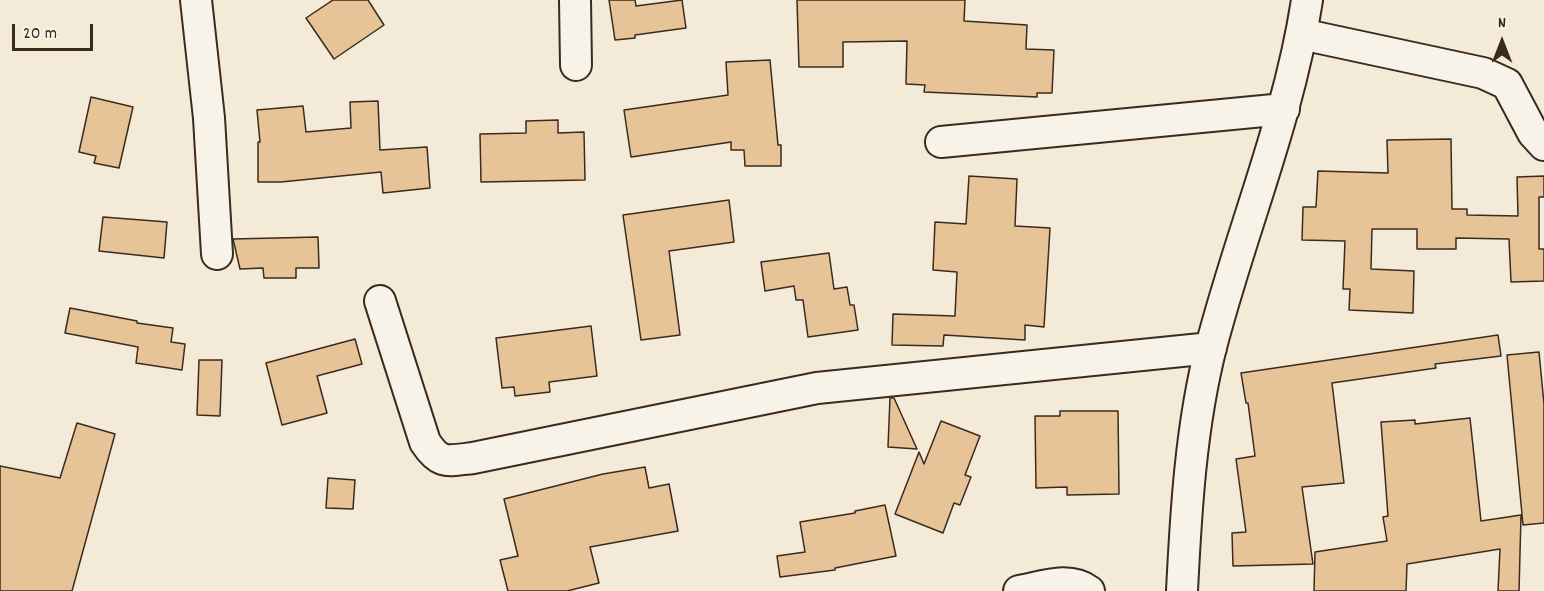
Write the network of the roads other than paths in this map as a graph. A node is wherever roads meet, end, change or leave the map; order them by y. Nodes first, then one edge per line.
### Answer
1 (196, 0) edge
2 (575, 0) edge
3 (1306, 0) edge
4 (1301, 34) junction
5 (576, 65) dead end
6 (1284, 109) junction
7 (941, 142) dead end
8 (1544, 146) edge
9 (217, 254) dead end
10 (380, 301) dead end
11 (1211, 348) junction
12 (1019, 591) edge
13 (1089, 591) edge
14 (1182, 591) edge

1 - 9 street
2 - 5 street
3 - 4 street
4 - 6 street
4 - 8 street
6 - 7 street
6 - 11 street
10 - 11 street
11 - 14 street
12 - 13 street

